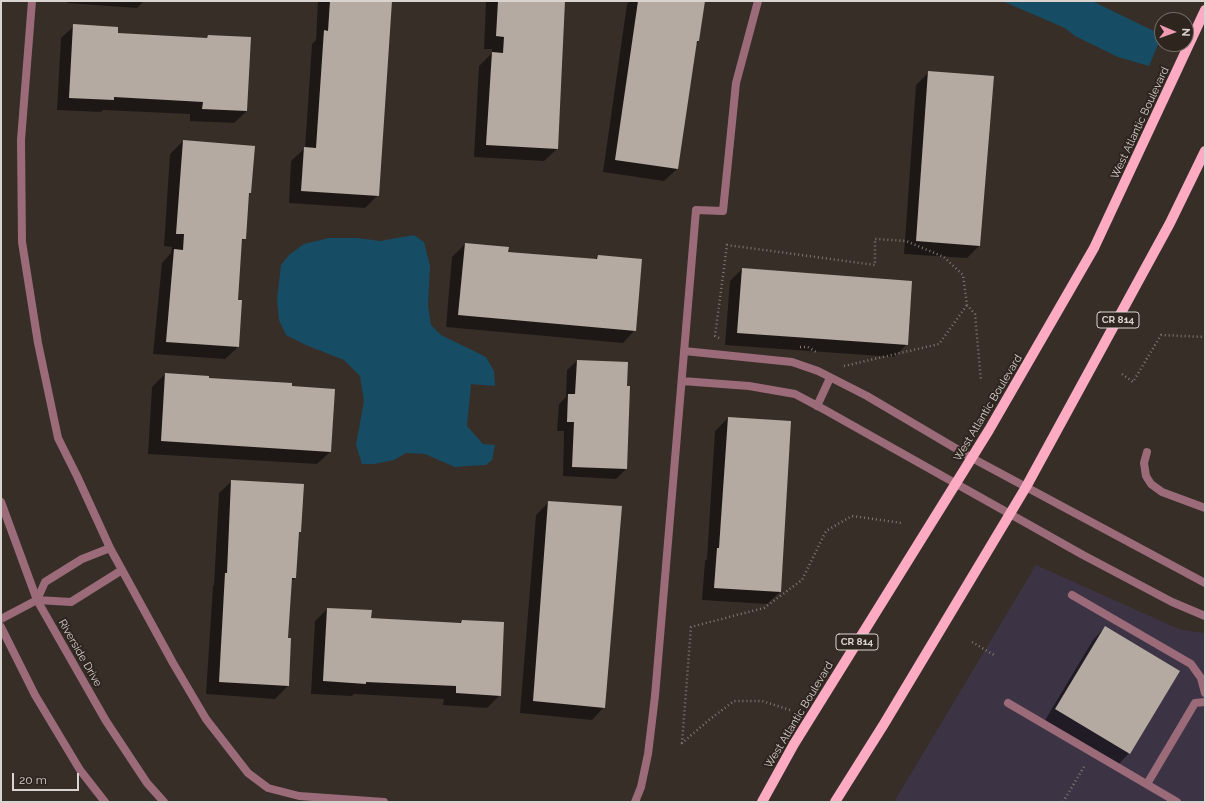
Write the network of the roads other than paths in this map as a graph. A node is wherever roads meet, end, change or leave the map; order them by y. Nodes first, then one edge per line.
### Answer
1 (32, 1) edge
2 (758, 1) edge
3 (1205, 10) edge
4 (1205, 151) edge
5 (684, 351) junction
6 (830, 378) junction
7 (682, 381) junction
8 (817, 406) junction
9 (1147, 452) dead end
10 (972, 458) junction
11 (956, 485) junction
12 (1026, 487) junction
13 (1, 502) edge
14 (1205, 508) edge
15 (1010, 514) junction
16 (110, 548) junction
17 (122, 570) junction
18 (1205, 584) edge
19 (1072, 595) dead end
20 (37, 600) junction
21 (1205, 616) edge
22 (1, 619) edge
23 (1, 627) edge
24 (1205, 692) edge
25 (1205, 702) edge
26 (1008, 703) dead end
27 (1147, 784) junction
28 (105, 802) edge
29 (164, 802) edge
30 (384, 802) edge
31 (635, 802) edge
32 (762, 802) edge
33 (835, 802) edge
34 (1177, 802) edge

1 - 16 street
2 - 5 street
3 - 10 main road, West Atlantic Boulevard / CR 814
4 - 12 main road, CR 814
5 - 6 street
5 - 7 street
6 - 8 street
6 - 10 street
7 - 8 street
7 - 31 street
8 - 11 street
9 - 14 street
10 - 11 main road, West Atlantic Boulevard / CR 814
10 - 12 street
11 - 15 street
11 - 32 main road, West Atlantic Boulevard / CR 814
12 - 15 main road, CR 814
12 - 18 street
13 - 20 street, Riverside Drive
15 - 21 street
15 - 33 main road, CR 814
16 - 17 street
16 - 20 street
17 - 20 street
17 - 30 street
19 - 24 street
20 - 22 street
20 - 29 street, Riverside Drive
23 - 28 street
25 - 27 street
26 - 27 street
27 - 34 street

